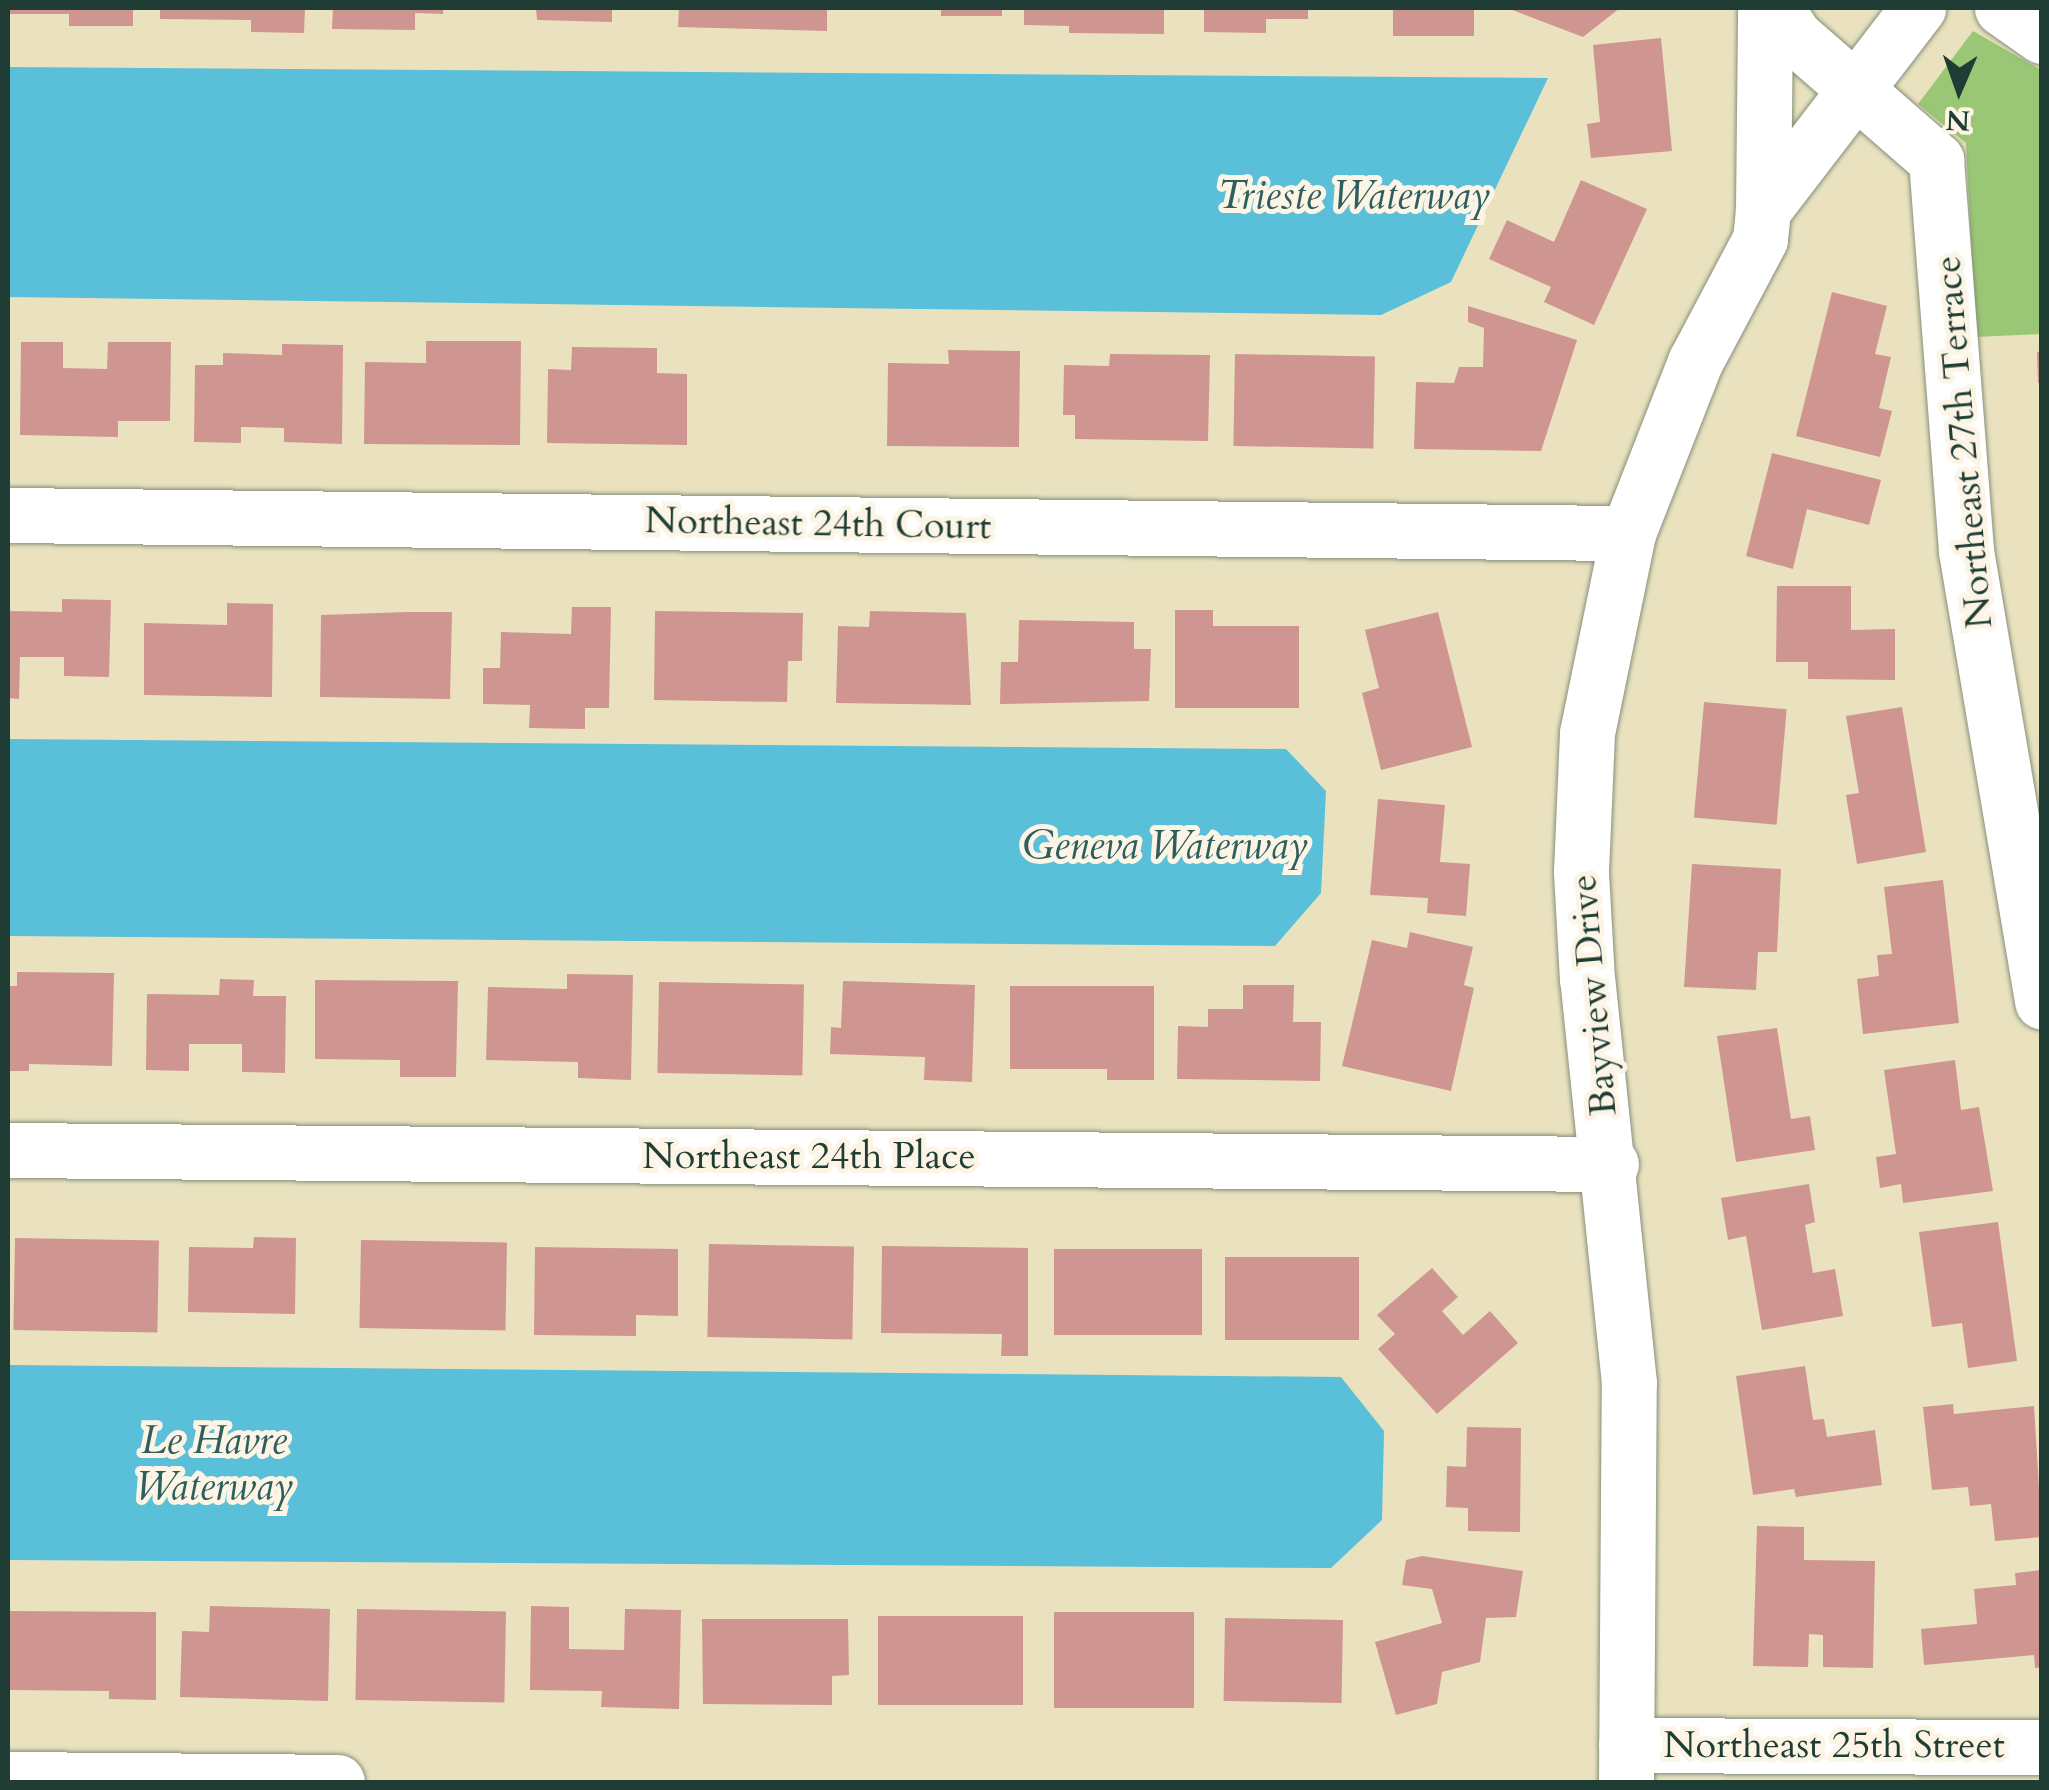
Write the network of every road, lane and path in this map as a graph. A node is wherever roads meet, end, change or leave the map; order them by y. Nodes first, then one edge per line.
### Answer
1 (1765, 8) edge
2 (1776, 8) edge
3 (1918, 8) edge
4 (1948, 8) edge
5 (2002, 8) edge
6 (2042, 36) edge
7 (1864, 96) junction
8 (1761, 225) junction
9 (8, 515) edge
10 (1628, 533) junction
11 (2042, 1002) edge
12 (8, 1150) edge
13 (1610, 1164) junction
14 (2042, 1747) edge
15 (1626, 1764) edge
16 (8, 1779) edge
17 (337, 1782) edge

1 - 8 street
2 - 7 street, Northeast 27th Terrace
3 - 7 street, Bayview Drive
4 - 7 street, Bayview Drive
5 - 6 street
7 - 8 street, Bayview Drive
7 - 11 street, Northeast 27th Terrace
8 - 10 street, Bayview Drive
9 - 10 street, Northeast 24th Court
10 - 13 street, Bayview Drive
12 - 13 street, Northeast 24th Place
13 - 15 street, Bayview Drive
14 - 15 street, Northeast 25th Street
16 - 17 street

